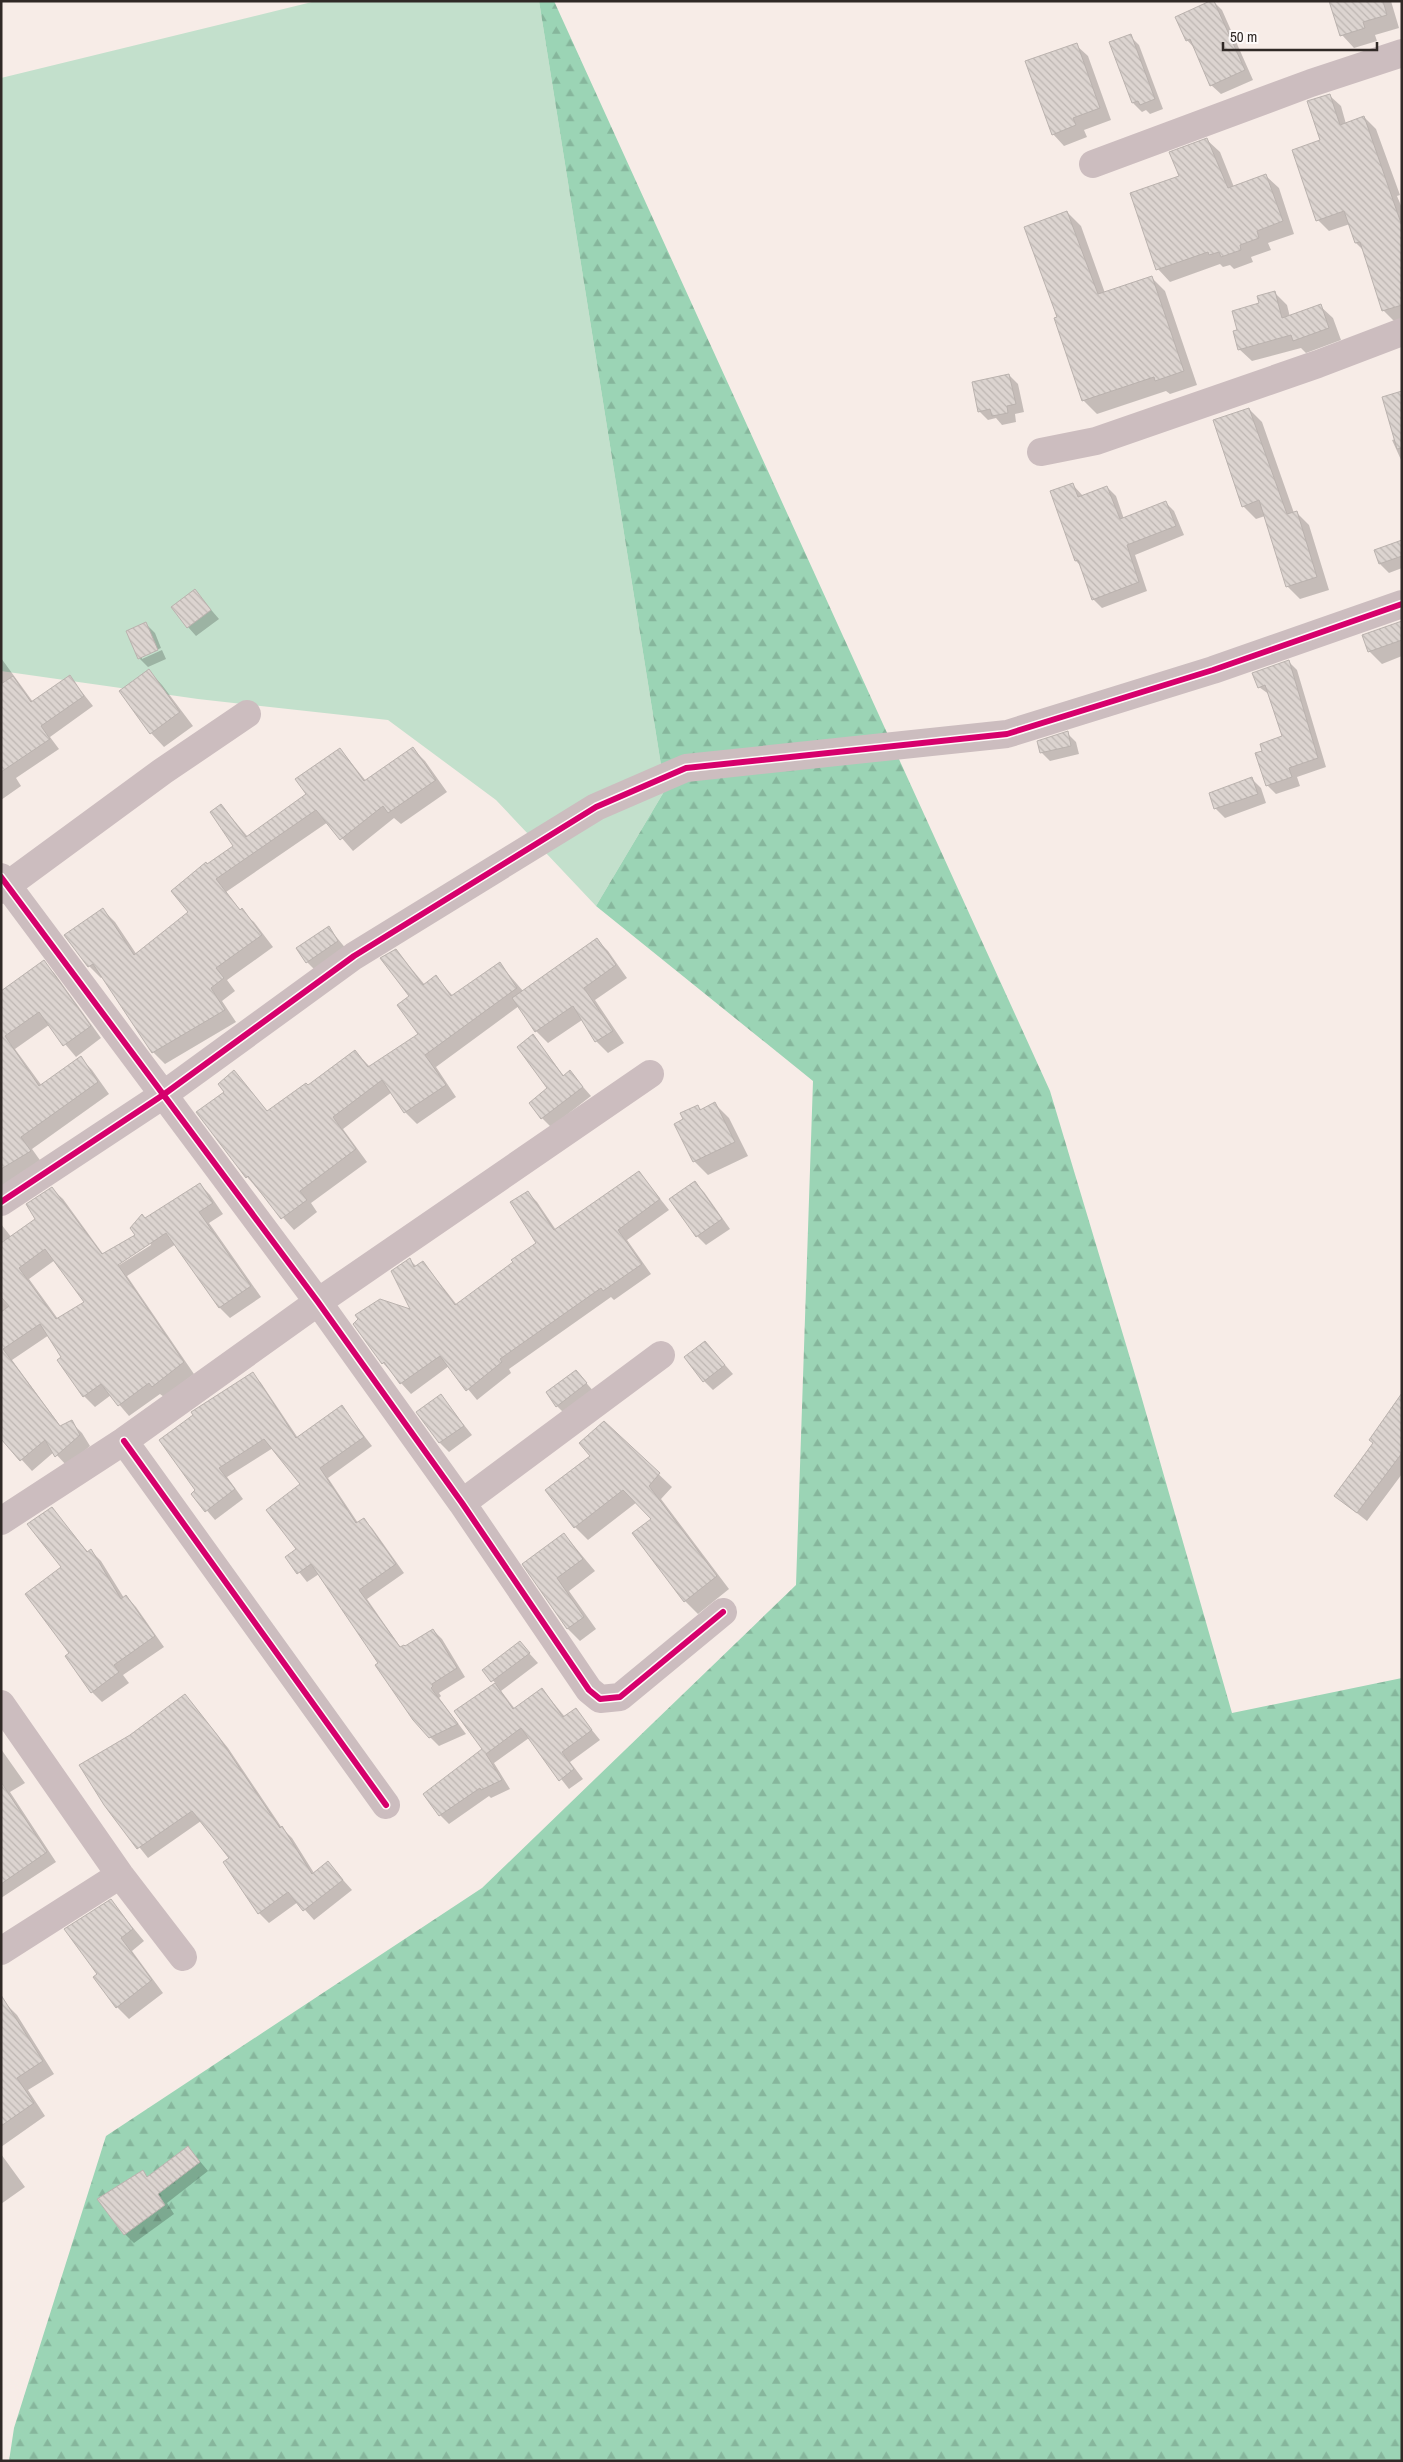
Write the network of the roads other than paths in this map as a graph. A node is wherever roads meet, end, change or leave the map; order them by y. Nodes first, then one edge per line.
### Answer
1 (1402, 53) edge
2 (1092, 164) dead end
3 (1402, 332) edge
4 (1041, 452) dead end
5 (1402, 604) edge
6 (246, 714) dead end
7 (3, 884) edge
8 (650, 1074) dead end
9 (163, 1095) junction
10 (1, 1202) edge
11 (318, 1302) junction
12 (661, 1355) dead end
13 (124, 1441) junction
14 (462, 1503) junction
15 (1, 1521) edge
16 (723, 1612) dead end
17 (1, 1704) edge
18 (386, 1805) dead end
19 (120, 1875) junction
20 (1, 1951) edge
21 (183, 1957) dead end

1 - 2 street
3 - 4 street
5 - 9 street
6 - 7 street
7 - 9 street
8 - 11 street
9 - 10 street
9 - 11 street
11 - 13 street
11 - 14 street
12 - 14 street
13 - 15 street
13 - 18 street
14 - 16 street
17 - 19 street
19 - 20 street
19 - 21 street

